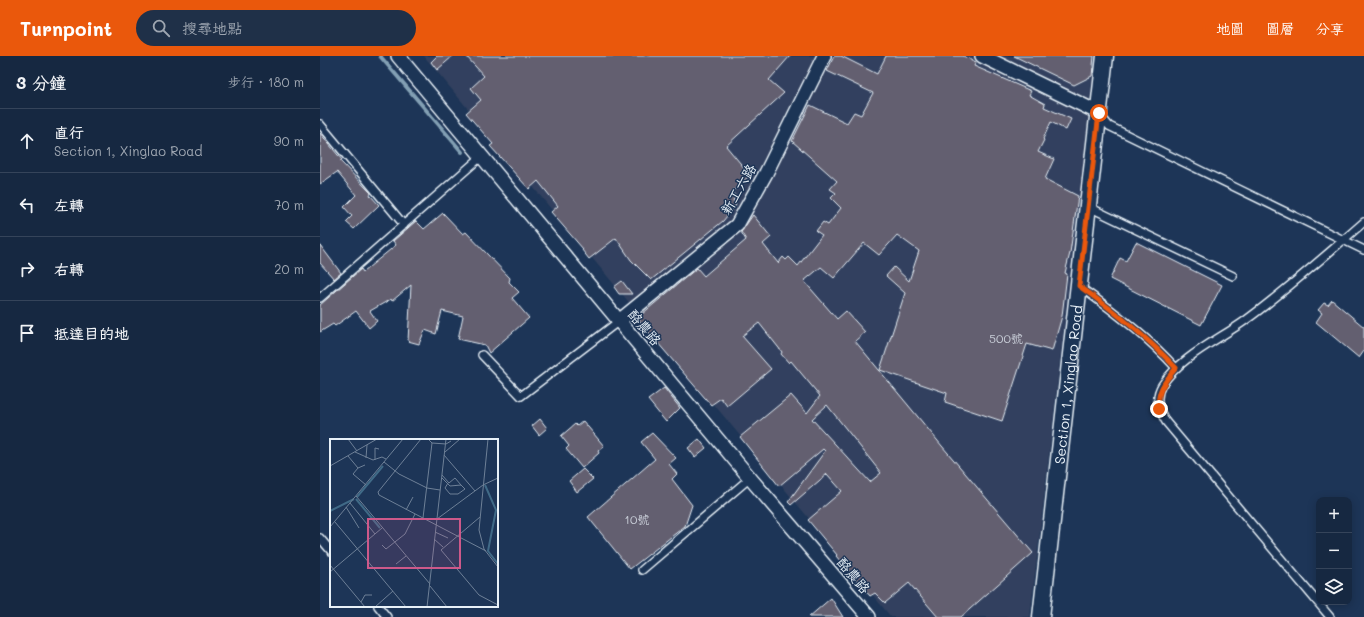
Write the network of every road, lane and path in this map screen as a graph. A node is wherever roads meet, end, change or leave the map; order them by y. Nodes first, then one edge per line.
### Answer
1 (398, 56) edge
2 (824, 56) edge
3 (982, 56) edge
4 (1106, 57) edge
5 (1099, 113) junction
6 (320, 124) edge
7 (482, 156) junction
8 (1089, 207) junction
9 (1364, 222) edge
10 (404, 225) junction
11 (1343, 240) junction
12 (1364, 250) edge
13 (1233, 276) dead end
14 (1079, 286) junction
15 (320, 298) edge
16 (619, 321) junction
17 (482, 355) dead end
18 (1176, 368) junction
19 (750, 478) junction
20 (320, 538) edge
21 (330, 550) edge
22 (642, 570) dead end
23 (379, 607) edge
24 (387, 617) edge
25 (869, 617) edge
26 (1041, 617) edge
27 (1330, 617) edge

1 - 7 street, 酪農路
2 - 16 street, 新工六路
3 - 5 street
4 - 5 street, Section 1, Xinglao Road
5 - 8 street, Section 1, Xinglao Road
5 - 11 lane
6 - 10 lane
7 - 10 lane
7 - 16 street, 酪農路
8 - 13 lane
8 - 14 street, Section 1, Xinglao Road
9 - 11 lane
10 - 15 lane
11 - 12 lane
11 - 18 lane
14 - 18 lane
14 - 26 street, Section 1, Xinglao Road
16 - 17 lane
16 - 19 street, 酪農路
18 - 27 lane
19 - 22 lane
19 - 25 street, 酪農路
20 - 21 lane
23 - 24 lane

